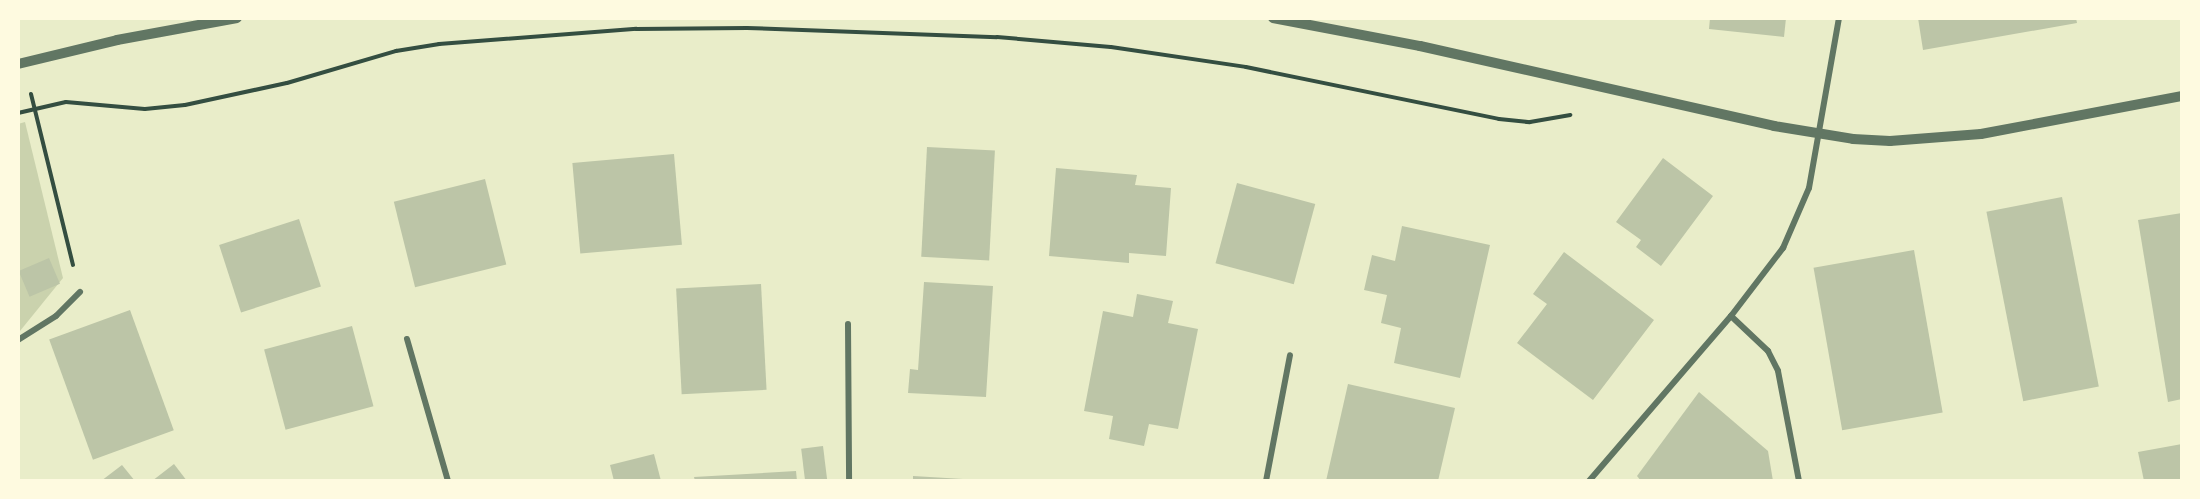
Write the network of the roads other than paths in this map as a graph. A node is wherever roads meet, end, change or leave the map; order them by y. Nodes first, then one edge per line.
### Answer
1 (237, 18) edge
2 (1273, 18) edge
3 (1839, 18) edge
4 (18, 64) edge
5 (2182, 96) edge
6 (1820, 134) junction
7 (80, 291) road end
8 (1731, 316) junction
9 (848, 324) dead end
10 (407, 339) dead end
11 (18, 340) edge
12 (1290, 355) dead end
13 (448, 481) edge
14 (849, 481) edge
15 (1266, 481) edge
16 (1589, 481) edge
17 (1800, 481) edge

1 - 4 street
2 - 6 street
3 - 6 street
5 - 6 street
6 - 8 street
7 - 11 street
8 - 16 street
8 - 17 street
9 - 14 street
10 - 13 street
12 - 15 street

